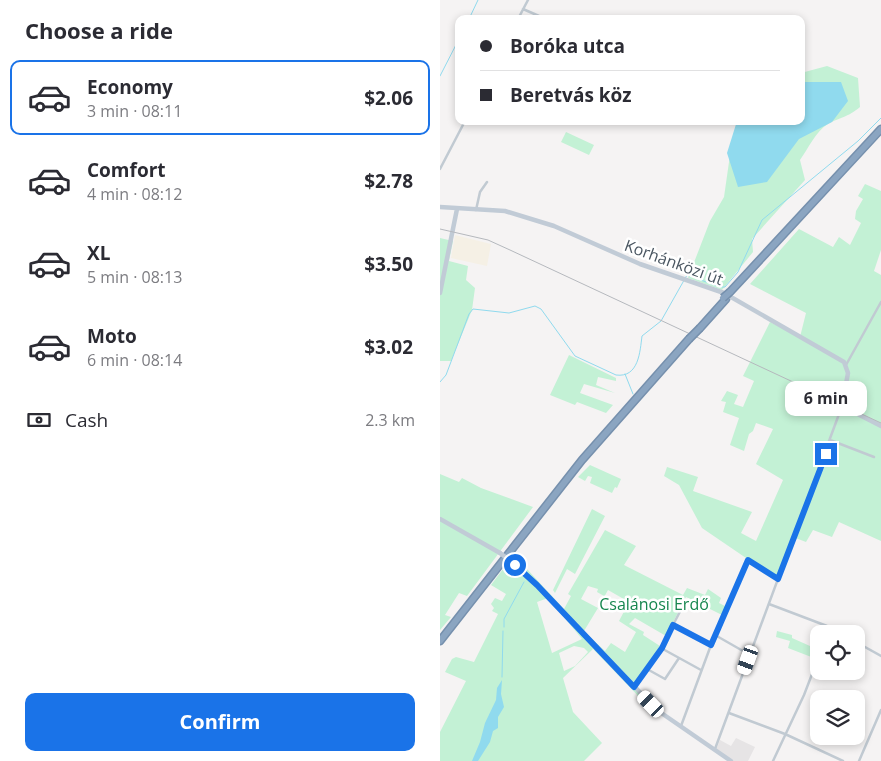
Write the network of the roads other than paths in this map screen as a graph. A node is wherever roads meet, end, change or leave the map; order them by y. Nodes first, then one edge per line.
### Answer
1 (528, 0) edge
2 (523, 9) junction
3 (520, 15) edge
4 (537, 15) edge
5 (463, 125) edge
6 (881, 129) edge
7 (881, 133) edge
8 (440, 169) edge
9 (487, 182) dead end
10 (440, 207) edge
11 (457, 209) junction
12 (476, 210) junction
13 (731, 292) junction
14 (440, 293) edge
15 (881, 302) edge
16 (688, 338) junction
17 (846, 366) junction
18 (842, 406) junction
19 (881, 426) edge
20 (830, 440) junction
21 (874, 457) dead end
22 (440, 519) edge
23 (778, 579) junction
24 (685, 602) dead end
25 (769, 604) junction
26 (456, 621) junction
27 (673, 625) junction
28 (822, 625) edge
29 (715, 635) junction
30 (440, 636) edge
31 (440, 641) edge
32 (711, 645) junction
33 (440, 646) edge
34 (865, 647) edge
35 (662, 648) junction
36 (750, 655) junction
37 (881, 656) edge
38 (679, 658) junction
39 (646, 669) junction
40 (701, 670) junction
41 (810, 679) edge
42 (634, 687) junction
43 (881, 710) edge
44 (729, 713) junction
45 (680, 727) junction
46 (785, 734) junction
47 (715, 751) junction
48 (731, 761) edge
49 (773, 761) edge
50 (841, 761) edge
51 (860, 761) edge

1 - 2 street
2 - 3 street
2 - 4 street
5 - 8 street
6 - 13 highway
7 - 13 highway
9 - 12 street
10 - 11 street, Korhánközi út
11 - 12 street, Korhánközi út
11 - 14 street
12 - 17 street, Korhánközi út
13 - 16 highway, bridge
15 - 17 street
16 - 26 highway
16 - 30 highway
17 - 18 street
18 - 19 street
18 - 20 street
20 - 21 street
20 - 23 street
22 - 42 street, bridge
23 - 25 street
23 - 29 street
24 - 27 street
25 - 28 street
25 - 36 street
26 - 31 highway
26 - 33 highway
27 - 32 street
27 - 35 street
29 - 32 street
29 - 36 street
32 - 40 street
34 - 37 street
35 - 38 street
35 - 39 street
36 - 44 street
38 - 39 street
38 - 40 street
39 - 42 street
40 - 45 street
41 - 46 street
42 - 45 street
43 - 51 street
44 - 46 street
44 - 47 street
45 - 47 street
46 - 49 street
46 - 50 street
47 - 48 street

